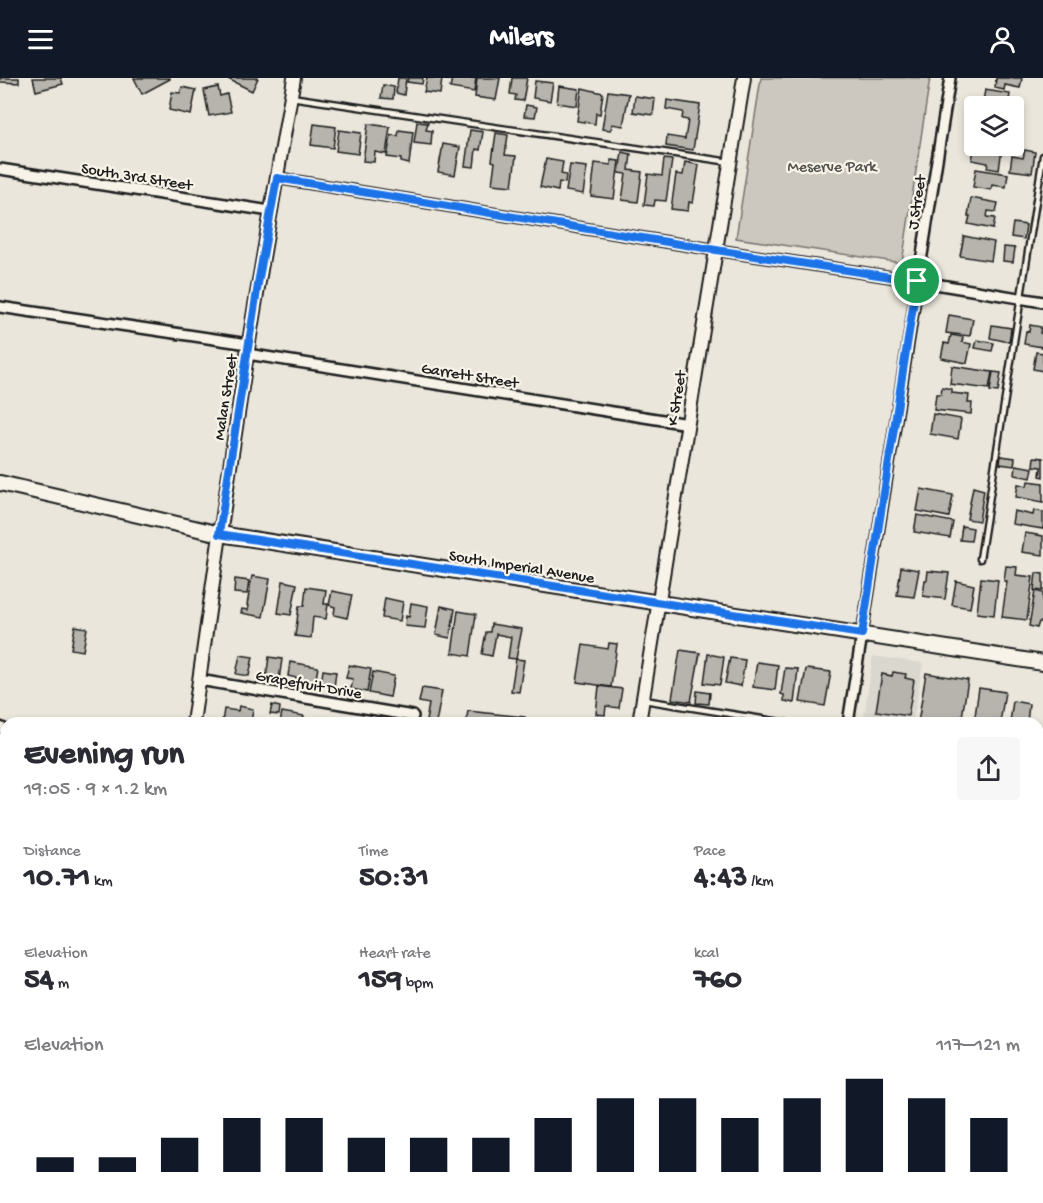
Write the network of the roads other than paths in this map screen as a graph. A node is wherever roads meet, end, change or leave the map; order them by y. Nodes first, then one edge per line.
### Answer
1 (294, 78) edge
2 (744, 78) edge
3 (950, 78) edge
4 (290, 97) junction
5 (1043, 156) edge
6 (730, 162) junction
7 (0, 169) edge
8 (277, 178) junction
9 (270, 211) junction
10 (716, 250) junction
11 (917, 281) junction
12 (1021, 298) junction
13 (1043, 302) edge
14 (0, 307) edge
15 (248, 349) junction
16 (688, 424) junction
17 (0, 483) edge
18 (219, 534) junction
19 (980, 559) dead end
20 (659, 603) junction
21 (862, 634) junction
22 (1043, 663) edge
23 (199, 680) junction
24 (643, 700) junction
25 (413, 716) dead end
26 (742, 716) joint
27 (194, 717) edge
28 (640, 717) edge
29 (748, 717) edge
30 (849, 717) edge

1 - 4 street, Malan Street
2 - 6 street, K Street
3 - 11 street, J Street
4 - 6 lane
4 - 8 street, Malan Street
5 - 12 lane
6 - 10 street, K Street
7 - 9 street, South 3rd Street
8 - 9 street, Malan Street
8 - 10 street
9 - 15 street, Malan Street
10 - 11 street
10 - 16 street, K Street
11 - 12 street
11 - 21 street, J Street
12 - 13 street
12 - 19 lane
14 - 15 street, Garrett Street
15 - 16 street, Garrett Street
15 - 18 street, Malan Street
16 - 20 street, K Street
17 - 18 main road, South Imperial Avenue
18 - 20 main road, South Imperial Avenue
18 - 23 street, Malan Street
20 - 21 main road, South Imperial Avenue
20 - 24 street, K Street
21 - 22 main road, South Imperial Avenue
21 - 30 street, J Street
23 - 25 street, Grapefruit Drive
23 - 27 street, Malan Street
24 - 26 lane
24 - 28 street, K Street
26 - 29 lane

